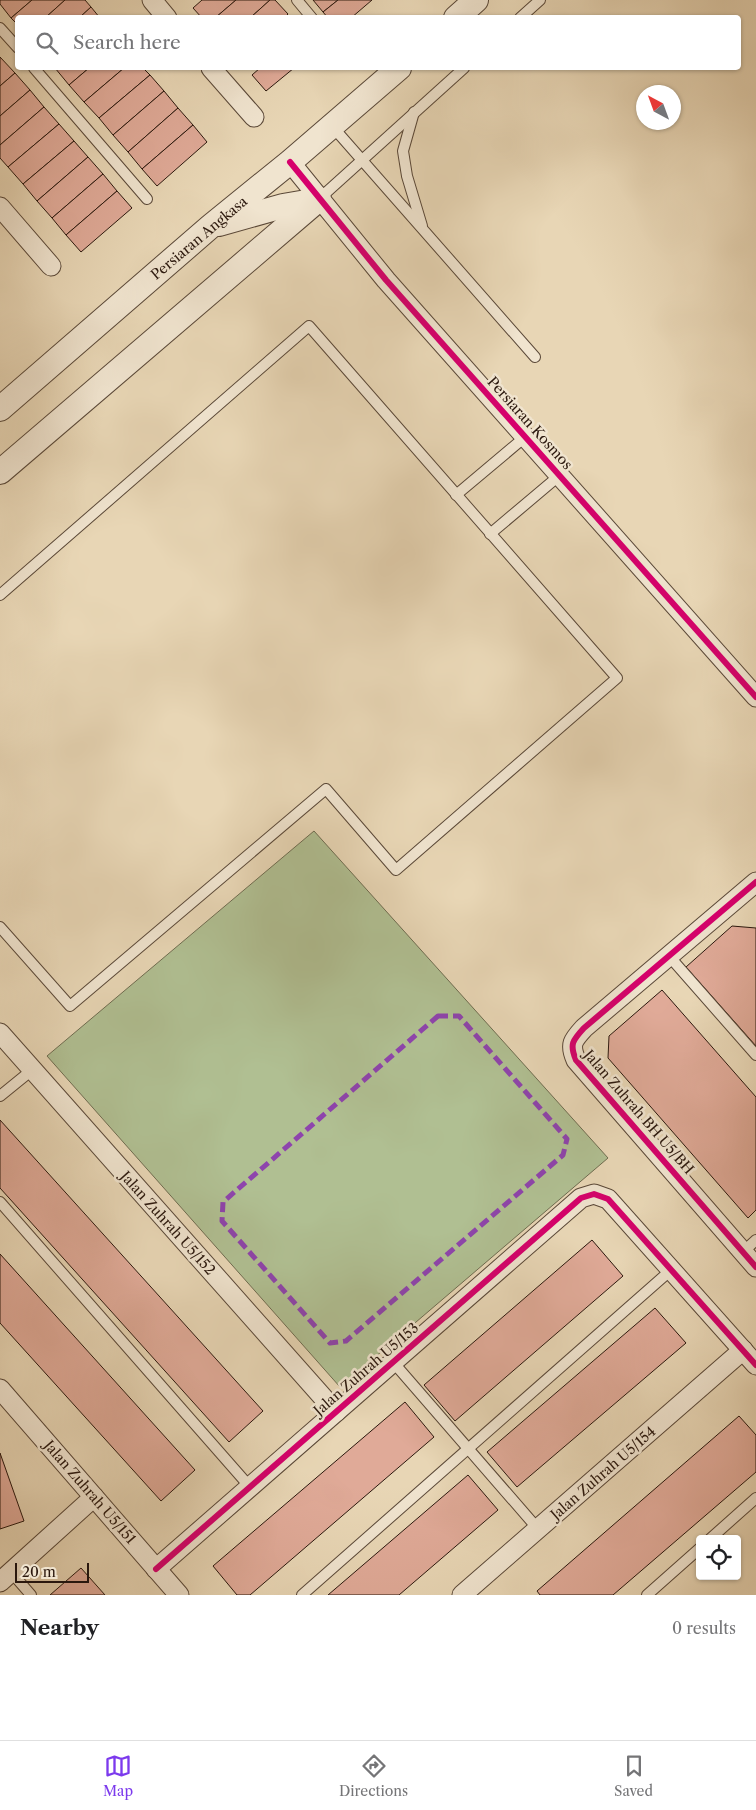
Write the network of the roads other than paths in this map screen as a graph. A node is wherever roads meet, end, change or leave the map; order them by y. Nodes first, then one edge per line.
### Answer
1 (152, 0) edge
2 (297, 0) edge
3 (476, 0) edge
4 (540, 0) edge
5 (164, 15) edge
6 (310, 15) edge
7 (459, 15) edge
8 (523, 15) edge
9 (0, 28) edge
10 (15, 45) edge
11 (36, 70) edge
12 (213, 70) edge
13 (397, 70) edge
14 (462, 70) edge
15 (414, 111) junction
16 (254, 117) dead end
17 (332, 126) junction
18 (363, 160) junction
19 (290, 162) junction
20 (319, 199) junction
21 (147, 200) dead end
22 (0, 207) edge
23 (210, 226) junction
24 (423, 229) junction
25 (51, 266) dead end
26 (535, 357) dead end
27 (0, 409) edge
28 (525, 436) junction
29 (0, 472) edge
30 (560, 475) junction
31 (456, 495) junction
32 (490, 534) junction
33 (0, 594) edge
34 (756, 696) edge
35 (756, 882) edge
36 (0, 927) edge
37 (669, 956) junction
38 (0, 1033) edge
39 (756, 1055) edge
40 (32, 1070) junction
41 (0, 1096) edge
42 (0, 1202) edge
43 (749, 1246) edge
44 (756, 1267) edge
45 (671, 1270) junction
46 (743, 1350) junction
47 (394, 1362) junction
48 (756, 1365) edge
49 (0, 1389) edge
50 (336, 1412) junction
51 (468, 1449) junction
52 (250, 1487) junction
53 (94, 1497) junction
54 (756, 1498) edge
55 (538, 1530) junction
56 (714, 1535) edge
57 (696, 1552) edge
58 (156, 1569) junction
59 (6, 1577) edge
60 (468, 1593) edge
61 (31, 1595) edge
62 (179, 1595) edge
63 (302, 1595) edge
64 (647, 1595) edge

1 - 5 street
2 - 6 lane
3 - 7 street
4 - 8 lane
9 - 10 lane
11 - 21 lane
12 - 16 street
13 - 17 street, Persiaran Angkasa
14 - 15 lane
15 - 18 lane
15 - 24 lane
17 - 18 lane
17 - 19 street, Persiaran Angkasa
18 - 20 lane
18 - 24 lane
19 - 20 street, Persiaran Kosmos
19 - 23 street, Persiaran Angkasa
20 - 23 street
20 - 28 street, Persiaran Kosmos
20 - 29 street
22 - 25 street
23 - 27 street, Persiaran Angkasa
24 - 26 lane
28 - 30 street, Persiaran Kosmos
28 - 31 lane
30 - 32 lane
30 - 34 street, Persiaran Kosmos
31 - 32 lane
31 - 33 lane
32 - 36 lane
35 - 37 street, Jalan Zuhrah BH U5/BH
37 - 39 lane
37 - 43 street, Jalan Zuhrah BH U5/BH
38 - 40 street, Jalan Zuhrah U5/152
40 - 41 lane
40 - 50 street, Jalan Zuhrah U5/152
42 - 52 lane
43 - 44 street, Jalan Zuhrah BH U5/BH
45 - 46 street
45 - 47 street, Jalan Zuhrah U5/153
45 - 51 lane
46 - 48 street
46 - 55 street, Jalan Zuhrah U5/154
47 - 50 street, Jalan Zuhrah U5/153
47 - 51 lane
49 - 53 street, Jalan Zuhrah U5/151
50 - 52 street, Jalan Zuhrah U5/153
51 - 55 lane
51 - 63 lane
52 - 58 street, Jalan Zuhrah U5/153
53 - 58 street, Jalan Zuhrah U5/151
53 - 59 street
54 - 56 lane
55 - 60 street, Jalan Zuhrah U5/154
57 - 64 lane
58 - 62 street, Jalan Zuhrah U5/151
59 - 61 lane

